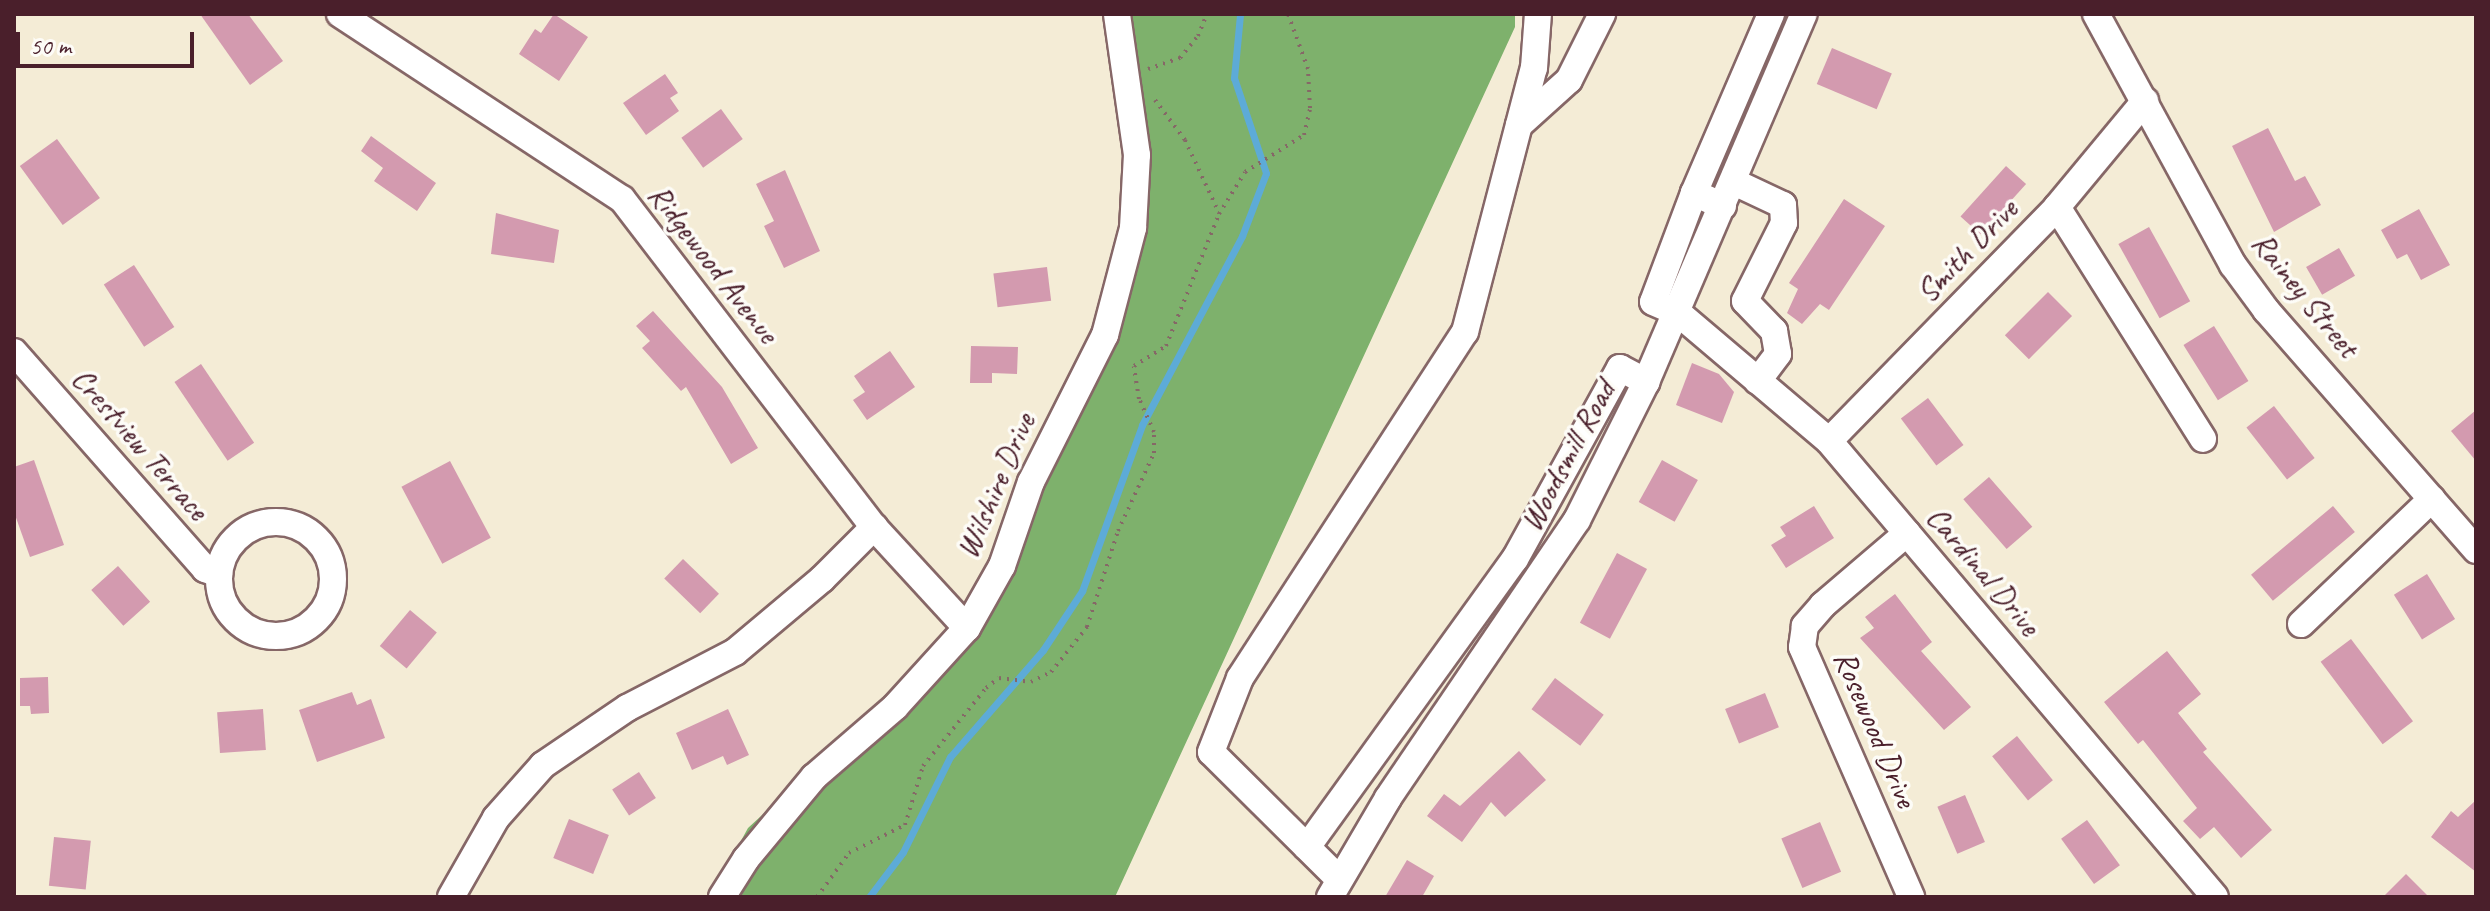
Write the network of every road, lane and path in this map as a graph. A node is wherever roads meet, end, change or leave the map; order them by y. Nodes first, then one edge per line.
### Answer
1 (341, 14) edge
2 (1117, 14) edge
3 (1207, 14) edge
4 (1288, 14) edge
5 (1538, 14) edge
6 (1602, 14) edge
7 (1771, 14) edge
8 (1804, 14) edge
9 (2096, 14) edge
10 (1125, 69) junction
11 (2145, 101) junction
12 (1519, 125) junction
13 (1734, 182) junction
14 (1694, 193) junction
15 (1723, 206) junction
16 (2057, 207) junction
17 (1219, 214) junction
18 (1677, 312) junction
19 (14, 352) edge
20 (1758, 381) junction
21 (1646, 382) junction
22 (2203, 439) dead end
23 (1829, 441) junction
24 (2432, 499) junction
25 (874, 527) junction
26 (1907, 533) junction
27 (2476, 550) edge
28 (1515, 559) junction
29 (219, 574) junction
30 (1539, 578) junction
31 (2301, 624) dead end
32 (967, 628) junction
33 (1307, 847) junction
34 (1334, 888) edge
35 (451, 897) edge
36 (722, 897) edge
37 (817, 897) edge
38 (1911, 897) edge
39 (2215, 897) edge

1 - 25 street, Ridgewood Avenue
2 - 10 street, Wilshire Drive
3 - 10 path
4 - 17 path
5 - 12 street
6 - 12 street
7 - 14 street
8 - 13 street, Woodsmill Road
9 - 11 street, Rainey Street
10 - 17 path
10 - 32 street, Wilshire Drive
11 - 16 street, Smith Drive
11 - 24 street, Rainey Street
12 - 33 street
13 - 15 street, Woodsmill Road
13 - 20 street
14 - 15 street
14 - 18 street, Cardinal Drive
15 - 18 street, Woodsmill Road
16 - 22 street
16 - 23 street, Smith Drive
17 - 37 path
18 - 20 street, Cardinal Drive
18 - 21 street, Woodsmill Road
19 - 29 street, Crestview Terrace
20 - 23 street, Cardinal Drive
21 - 28 street
21 - 30 street, Woodsmill Road
23 - 26 street, Cardinal Drive
24 - 27 street, Rainey Street
24 - 31 street
25 - 32 street, Ridgewood Avenue
25 - 35 street
26 - 38 street, Rosewood Drive
26 - 39 street, Cardinal Drive
28 - 30 street
28 - 33 street
29 - 29 street
30 - 34 street, Woodsmill Road
32 - 36 street, Wilshire Drive
33 - 34 street

